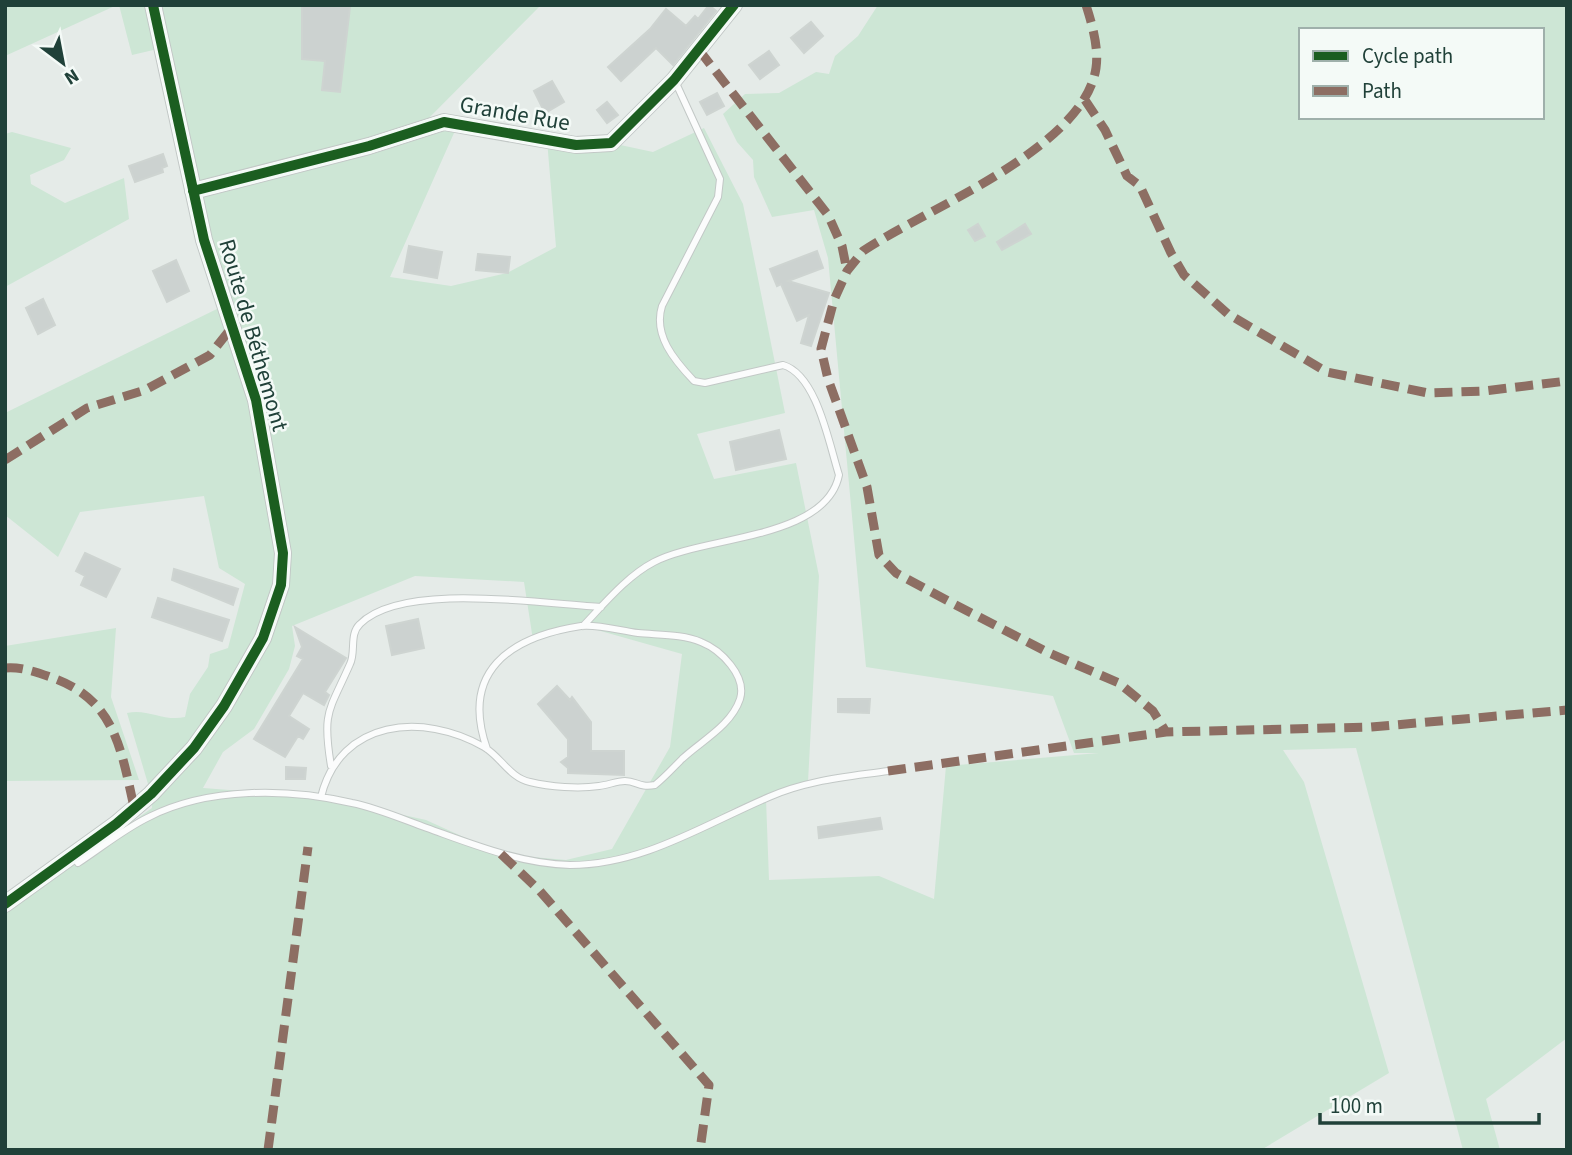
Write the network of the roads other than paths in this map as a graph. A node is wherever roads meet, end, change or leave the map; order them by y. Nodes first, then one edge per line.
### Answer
1 (153, 5) edge
2 (734, 5) edge
3 (674, 80) junction
4 (193, 191) junction
5 (601, 607) junction
6 (583, 626) junction
7 (487, 749) junction
8 (331, 766) junction
9 (888, 771) dead end
10 (321, 797) junction
11 (75, 855) junction
12 (5, 904) edge

1 - 4 street, Route de Béthemont
2 - 3 street, Grande Rue
3 - 4 street, Grande Rue
3 - 5 lane
4 - 11 street, Route de Béthemont
5 - 6 lane
5 - 8 lane
6 - 7 lane
6 - 7 lane
7 - 8 lane
8 - 10 lane
9 - 10 lane
10 - 11 lane
11 - 12 street, Route de Béthemont

